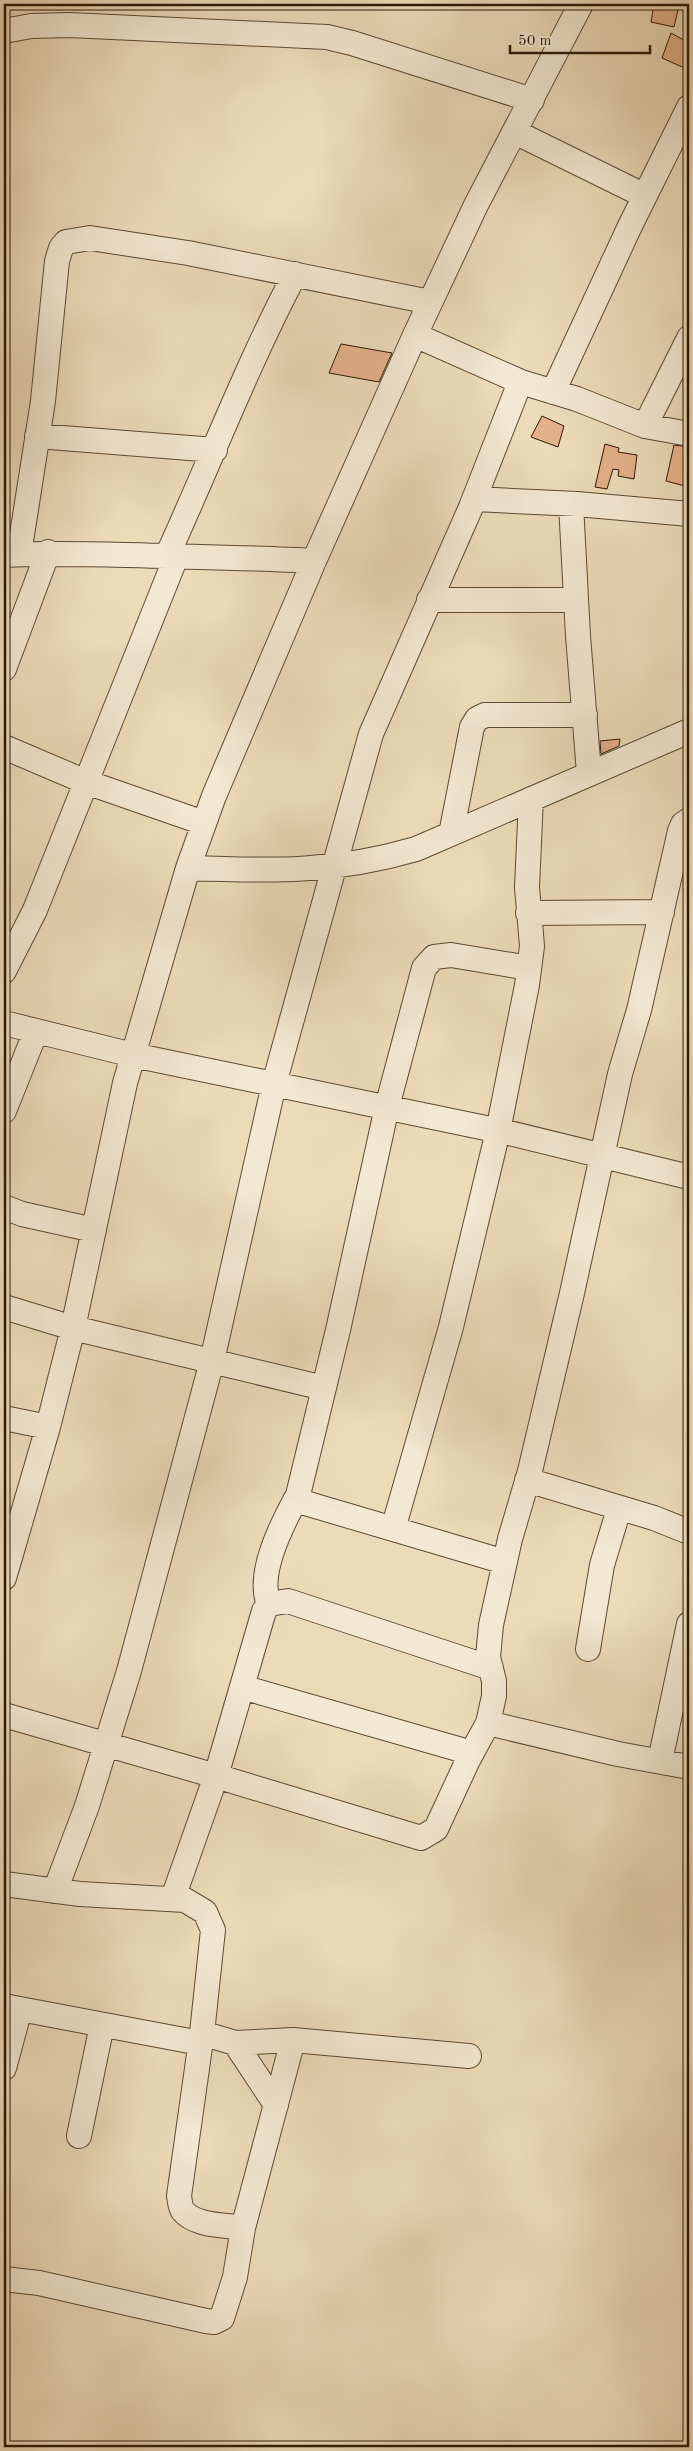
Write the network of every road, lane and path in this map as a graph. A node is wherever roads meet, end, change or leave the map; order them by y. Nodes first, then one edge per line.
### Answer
1 (581, 4) edge
2 (4, 30) edge
3 (532, 100) junction
4 (689, 107) edge
5 (514, 132) junction
6 (645, 196) junction
7 (295, 274) junction
8 (430, 302) junction
9 (415, 335) junction
10 (689, 338) edge
11 (521, 382) junction
12 (553, 392) junction
13 (645, 426) junction
14 (689, 434) edge
15 (37, 436) junction
16 (215, 450) junction
17 (474, 499) junction
18 (571, 504) junction
19 (689, 514) edge
20 (48, 552) junction
21 (12, 555) edge
22 (172, 556) junction
23 (314, 561) junction
24 (429, 600) junction
25 (576, 600) junction
26 (4, 669) edge
27 (584, 715) junction
28 (689, 731) edge
29 (4, 747) edge
30 (589, 773) junction
31 (86, 782) junction
32 (531, 799) junction
33 (689, 820) edge
34 (204, 823) junction
35 (451, 834) junction
36 (188, 868) junction
37 (332, 868) junction
38 (662, 912) junction
39 (528, 913) junction
40 (529, 968) junction
41 (4, 971) edge
42 (4, 1023) edge
43 (36, 1031) junction
44 (133, 1054) junction
45 (274, 1084) junction
46 (387, 1107) junction
47 (4, 1111) edge
48 (498, 1131) junction
49 (604, 1157) junction
50 (689, 1177) edge
51 (4, 1207) edge
52 (94, 1230) junction
53 (4, 1307) edge
54 (73, 1328) junction
55 (212, 1361) junction
56 (324, 1388) junction
57 (4, 1418) edge
58 (48, 1427) junction
59 (527, 1480) junction
60 (295, 1500) junction
61 (619, 1509) junction
62 (393, 1529) junction
63 (689, 1532) edge
64 (505, 1562) junction
65 (4, 1578) edge
66 (269, 1604) junction
67 (689, 1624) edge
68 (588, 1649) dead end
69 (491, 1668) junction
70 (242, 1686) junction
71 (4, 1715) edge
72 (488, 1723) junction
73 (106, 1745) junction
74 (472, 1753) junction
75 (660, 1762) junction
76 (689, 1767) edge
77 (216, 1776) junction
78 (4, 1884) edge
79 (55, 1891) junction
80 (173, 1898) junction
81 (12, 2008) edge
82 (102, 2025) junction
83 (201, 2038) junction
84 (293, 2040) junction
85 (235, 2043) junction
86 (469, 2056) dead end
87 (4, 2068) edge
88 (276, 2105) junction
89 (79, 2136) dead end
90 (243, 2228) junction
91 (4, 2278) edge

1 - 3 street
2 - 3 street
3 - 5 street
4 - 6 street
5 - 6 street
5 - 8 street
6 - 12 street
7 - 8 street
7 - 15 street
7 - 16 street
8 - 9 street
9 - 11 street
9 - 23 street
10 - 13 street
11 - 12 street
11 - 17 street
12 - 13 street
13 - 14 street
15 - 16 street
15 - 21 street
16 - 22 street
17 - 18 street
17 - 24 street
18 - 19 street
18 - 25 street
20 - 21 street
20 - 22 street
20 - 26 street
22 - 23 street
22 - 31 street
23 - 34 street
24 - 25 street
24 - 37 street
25 - 27 street
27 - 30 street
27 - 35 street
28 - 30 street
29 - 31 street
30 - 32 street
31 - 34 street
31 - 41 street
32 - 35 street
32 - 39 street
33 - 38 street
34 - 36 street
35 - 37 street
36 - 37 street
36 - 44 street
37 - 45 street
38 - 39 street
38 - 49 street
39 - 40 street
40 - 46 street
40 - 48 street
42 - 43 street
43 - 44 street
43 - 47 street
44 - 45 street
44 - 52 street
45 - 46 street
45 - 55 street
46 - 48 street
46 - 56 street
48 - 49 street
48 - 62 street
49 - 50 street
49 - 59 street
51 - 52 street
52 - 54 street
53 - 54 street
54 - 55 street
54 - 58 street
55 - 56 street
55 - 73 street
56 - 60 street
57 - 58 street
58 - 65 street
59 - 61 street
59 - 64 street
60 - 62 street
60 - 66 street
61 - 63 street
61 - 68 street
62 - 64 street
64 - 69 street
66 - 69 street
66 - 70 street
67 - 75 street
69 - 72 street
70 - 74 street
70 - 77 street
71 - 73 street
72 - 74 street
72 - 75 street
73 - 77 street
73 - 79 street
74 - 77 street
75 - 76 street
77 - 80 street
78 - 79 street
79 - 80 street
80 - 83 street
81 - 82 street
81 - 87 street
82 - 83 street
82 - 89 street
83 - 85 street
83 - 90 street
84 - 85 street
84 - 86 street
84 - 88 street
85 - 88 street
88 - 90 street
90 - 91 street

